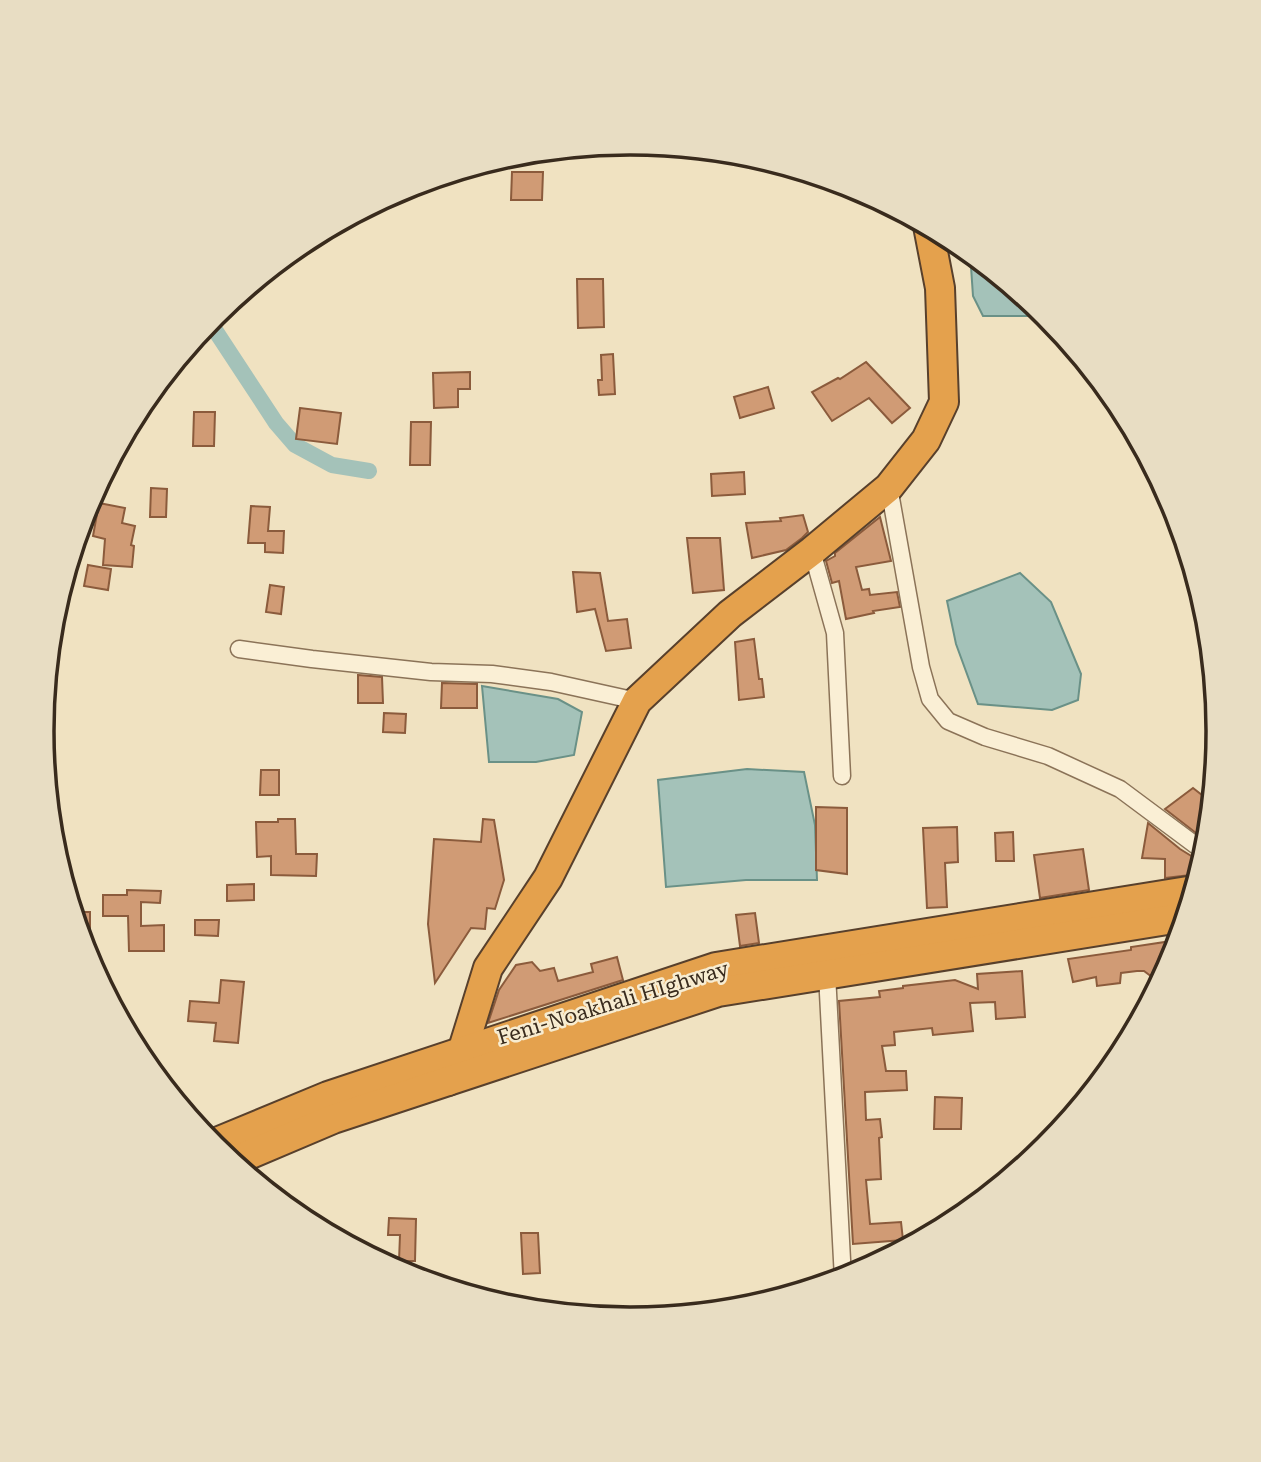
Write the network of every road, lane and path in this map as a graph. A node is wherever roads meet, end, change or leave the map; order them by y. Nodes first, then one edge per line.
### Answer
1 (931, 239) edge
2 (889, 487) junction
3 (812, 551) junction
4 (239, 649) dead end
5 (637, 701) junction
6 (842, 776) dead end
7 (1195, 845) edge
8 (1183, 892) edge
9 (1175, 918) edge
10 (827, 974) junction
11 (463, 1049) junction
12 (448, 1081) junction
13 (224, 1139) edge
14 (243, 1156) edge
15 (842, 1266) edge

1 - 2 highway
2 - 3 highway
2 - 7 street
3 - 5 highway
3 - 6 street
4 - 5 street
5 - 11 highway
8 - 11 highway, Feni-Noakhali HIghway
9 - 10 highway, Feni-Noakhali HIghway
10 - 12 highway, Feni-Noakhali HIghway
10 - 15 street
11 - 12 highway
11 - 13 highway, Feni-Noakhali HIghway
12 - 14 highway, Feni-Noakhali HIghway

